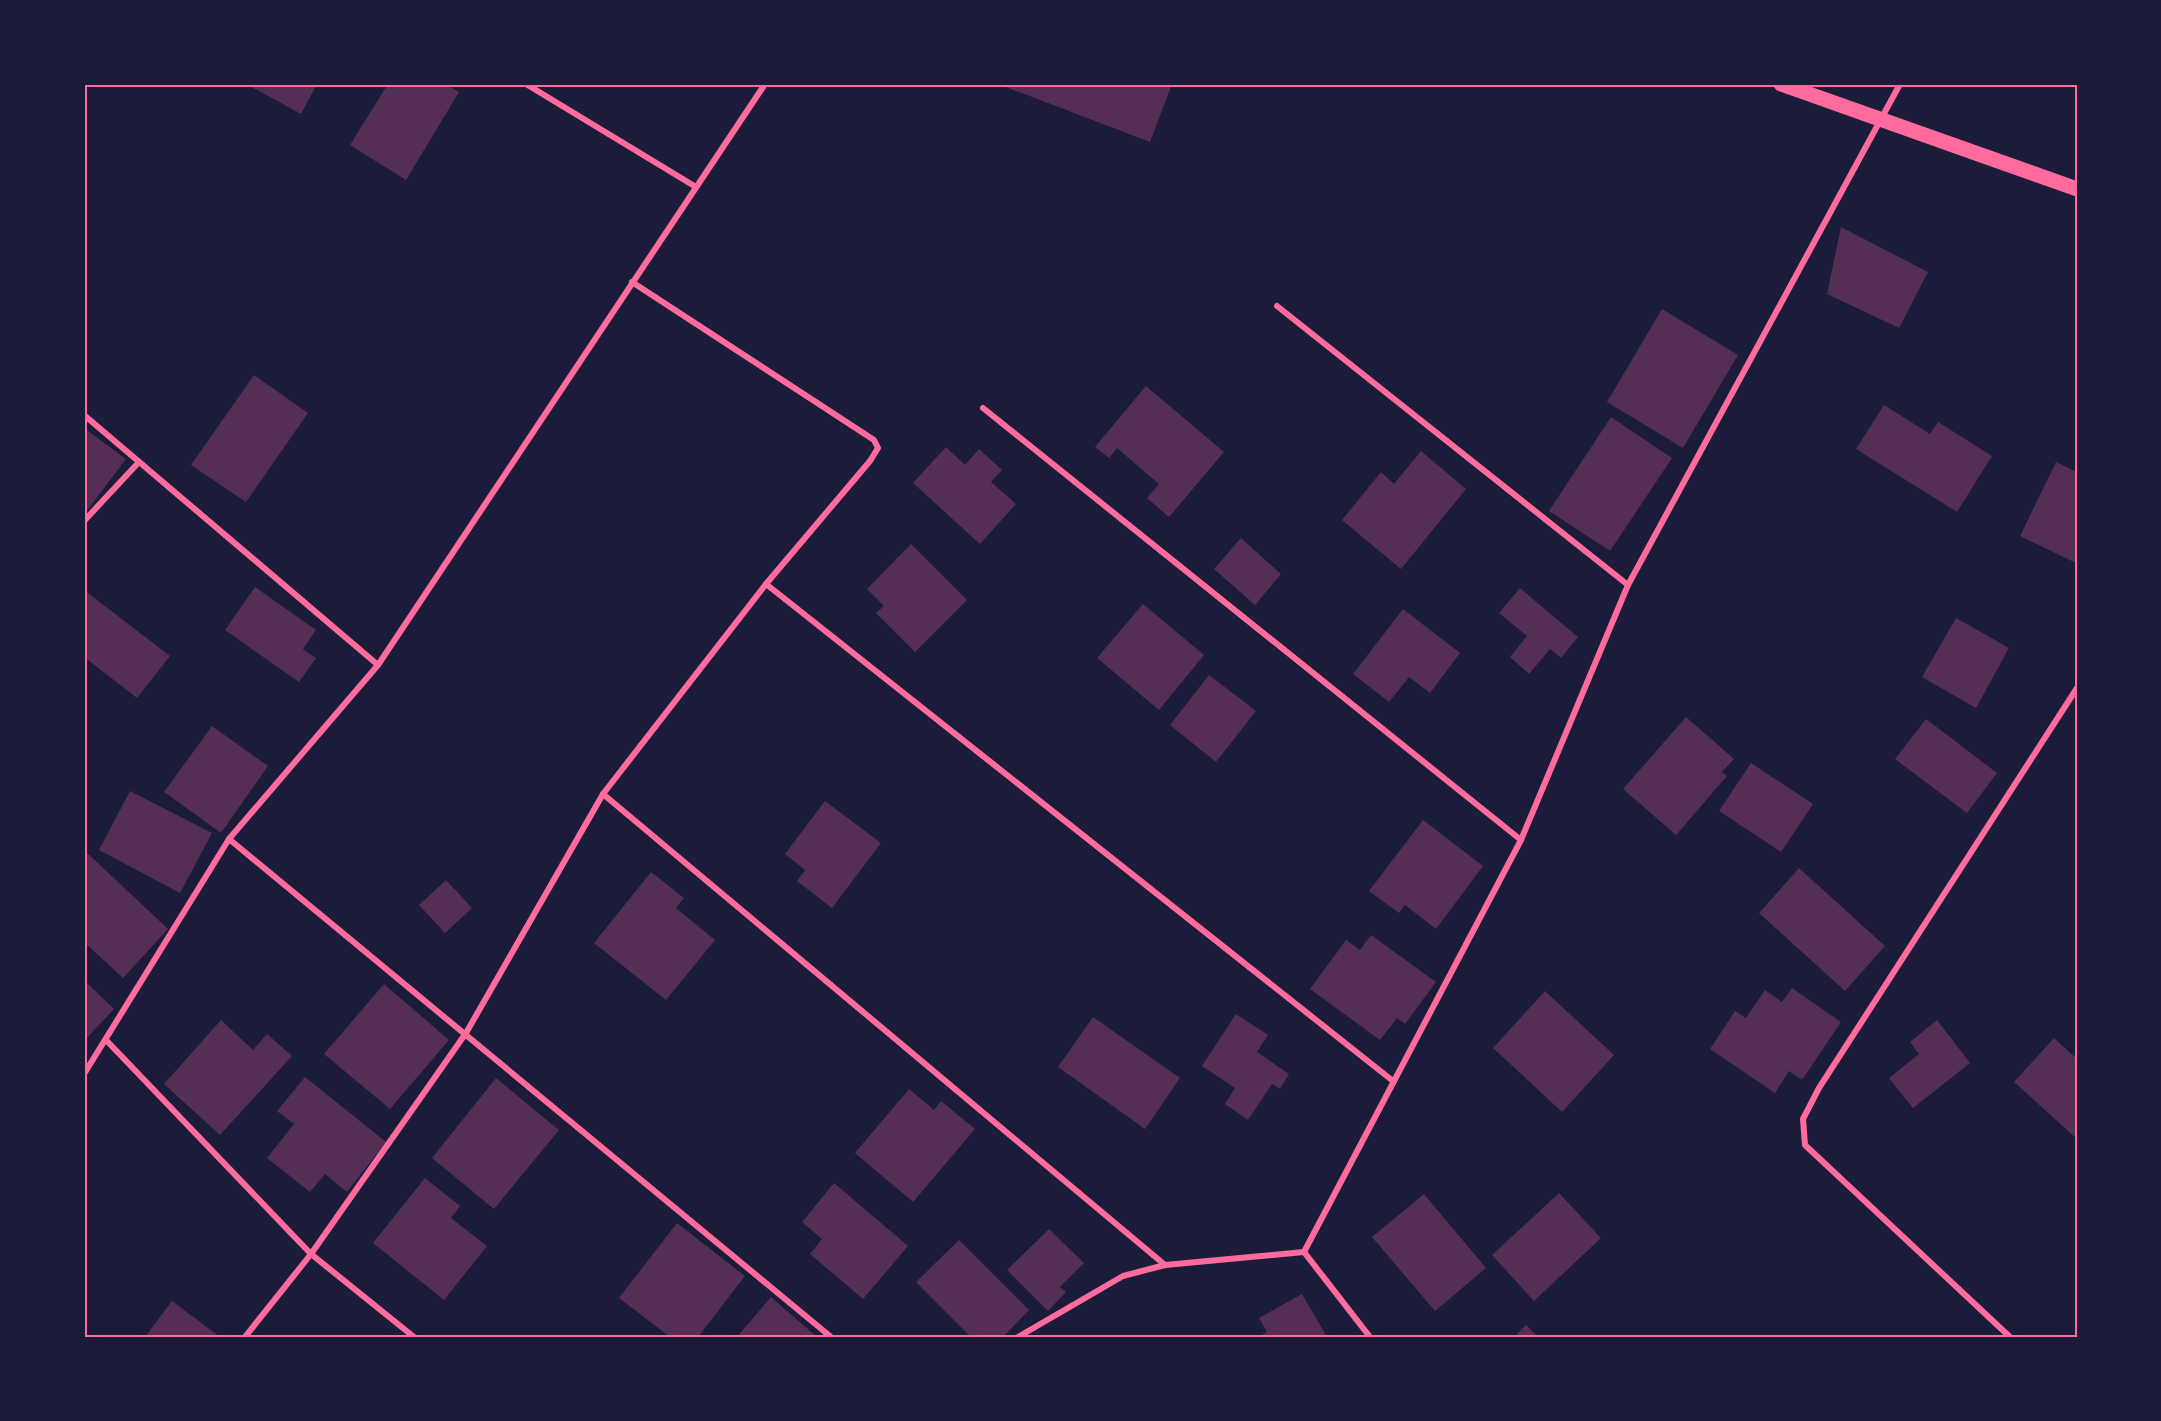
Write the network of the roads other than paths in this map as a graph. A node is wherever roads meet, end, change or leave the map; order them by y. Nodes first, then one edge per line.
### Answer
1 (526, 84) edge
2 (765, 84) edge
3 (1781, 84) edge
4 (1900, 84) edge
5 (1881, 120) junction
6 (696, 187) junction
7 (2077, 189) edge
8 (632, 282) junction
9 (1277, 306) dead end
10 (983, 408) dead end
11 (84, 415) edge
12 (140, 462) junction
13 (84, 521) edge
14 (766, 584) junction
15 (1628, 585) junction
16 (378, 664) junction
17 (2077, 688) edge
18 (603, 794) junction
19 (229, 839) junction
20 (1521, 840) junction
21 (466, 1033) junction
22 (106, 1040) junction
23 (84, 1074) edge
24 (1393, 1081) junction
25 (1304, 1252) junction
26 (311, 1254) junction
27 (1165, 1264) junction
28 (245, 1337) edge
29 (414, 1337) edge
30 (831, 1337) edge
31 (1018, 1337) edge
32 (1370, 1337) edge
33 (2010, 1337) edge

1 - 6 street
2 - 6 street
3 - 5 main road
4 - 5 street
5 - 7 main road
5 - 15 street
6 - 8 street
8 - 14 street
8 - 16 street
9 - 15 street
10 - 20 street
11 - 12 street
12 - 13 street
12 - 16 street
14 - 18 street
14 - 24 street
15 - 20 street
16 - 19 street
17 - 33 street
18 - 21 street
18 - 27 street
19 - 21 street
19 - 22 street
20 - 24 street
21 - 26 street
21 - 30 street
22 - 23 street
22 - 26 street
24 - 25 street
25 - 27 street
25 - 32 street
26 - 28 street
26 - 29 street
27 - 31 street

